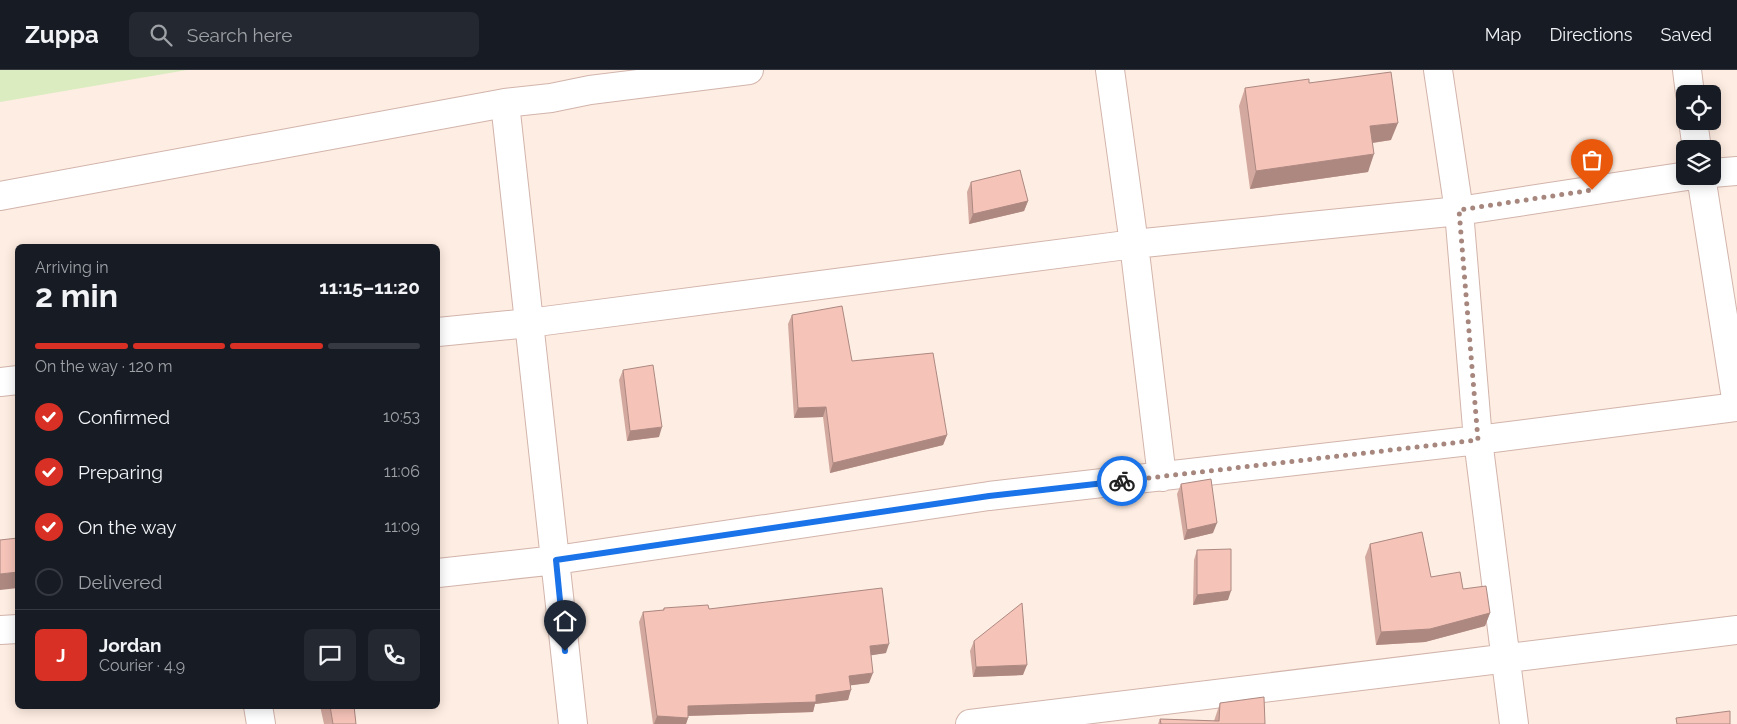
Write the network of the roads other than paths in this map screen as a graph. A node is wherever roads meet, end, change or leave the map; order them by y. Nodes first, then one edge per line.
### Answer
1 (749, 70) edge
2 (1110, 70) edge
3 (1438, 70) edge
4 (1687, 70) edge
5 (1689, 85) edge
6 (505, 103) junction
7 (1737, 171) edge
8 (1721, 172) edge
9 (1676, 178) edge
10 (1702, 185) edge
11 (0, 196) edge
12 (1459, 210) junction
13 (1134, 244) junction
14 (529, 323) junction
15 (440, 332) edge
16 (15, 380) edge
17 (0, 382) edge
18 (1737, 406) edge
19 (1478, 440) junction
20 (1162, 477) junction
21 (556, 560) junction
22 (440, 573) edge
23 (15, 629) edge
24 (0, 630) edge
25 (1737, 630) edge
26 (1506, 658) junction
27 (258, 709) edge
28 (261, 724) edge
29 (572, 724) edge
30 (970, 724) edge
31 (1514, 724) edge

1 - 6 street
2 - 13 street
3 - 12 street
4 - 5 street
6 - 11 street
6 - 14 street
7 - 8 street
9 - 12 street
10 - 18 street
12 - 13 street
12 - 19 street
13 - 14 street
13 - 20 street
14 - 15 street
14 - 21 street
16 - 17 street
18 - 19 street
19 - 20 street
19 - 26 street
20 - 21 street
21 - 22 street
21 - 29 street
23 - 24 street
25 - 26 street
26 - 30 street
26 - 31 street
27 - 28 street

